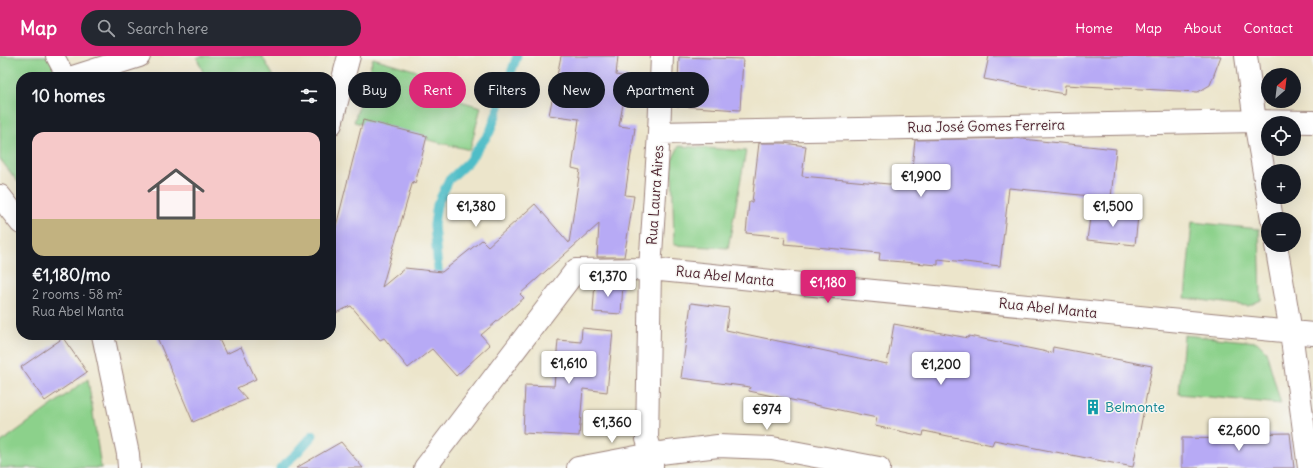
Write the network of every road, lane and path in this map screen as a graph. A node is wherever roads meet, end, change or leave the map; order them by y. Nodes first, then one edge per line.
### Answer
1 (55, 56) edge
2 (139, 56) edge
3 (349, 56) edge
4 (662, 56) edge
5 (1246, 56) edge
6 (63, 72) edge
7 (89, 72) edge
8 (336, 105) edge
9 (1255, 121) junction
10 (1313, 122) edge
11 (659, 133) junction
12 (0, 196) edge
13 (1271, 212) edge
14 (16, 217) edge
15 (1277, 252) edge
16 (650, 269) junction
17 (1291, 332) junction
18 (1313, 334) edge
19 (104, 340) edge
20 (652, 461) edge
21 (129, 468) edge
22 (424, 468) edge
23 (578, 468) edge
24 (879, 468) edge
25 (1309, 468) edge

1 - 6 street
2 - 7 street
3 - 8 street
4 - 11 street, Rua Laura Aires
5 - 9 street
9 - 10 street, Rua José Gomes Ferreira
9 - 11 street, Rua José Gomes Ferreira
9 - 13 street
11 - 16 street, Rua Laura Aires
12 - 14 street
15 - 17 street
16 - 17 street, Rua Abel Manta
16 - 20 street, Rua Laura Aires
16 - 22 street, Rua Abel Manta
17 - 18 street, Rua Abel Manta
17 - 25 street
19 - 21 street
20 - 23 street
20 - 24 street

